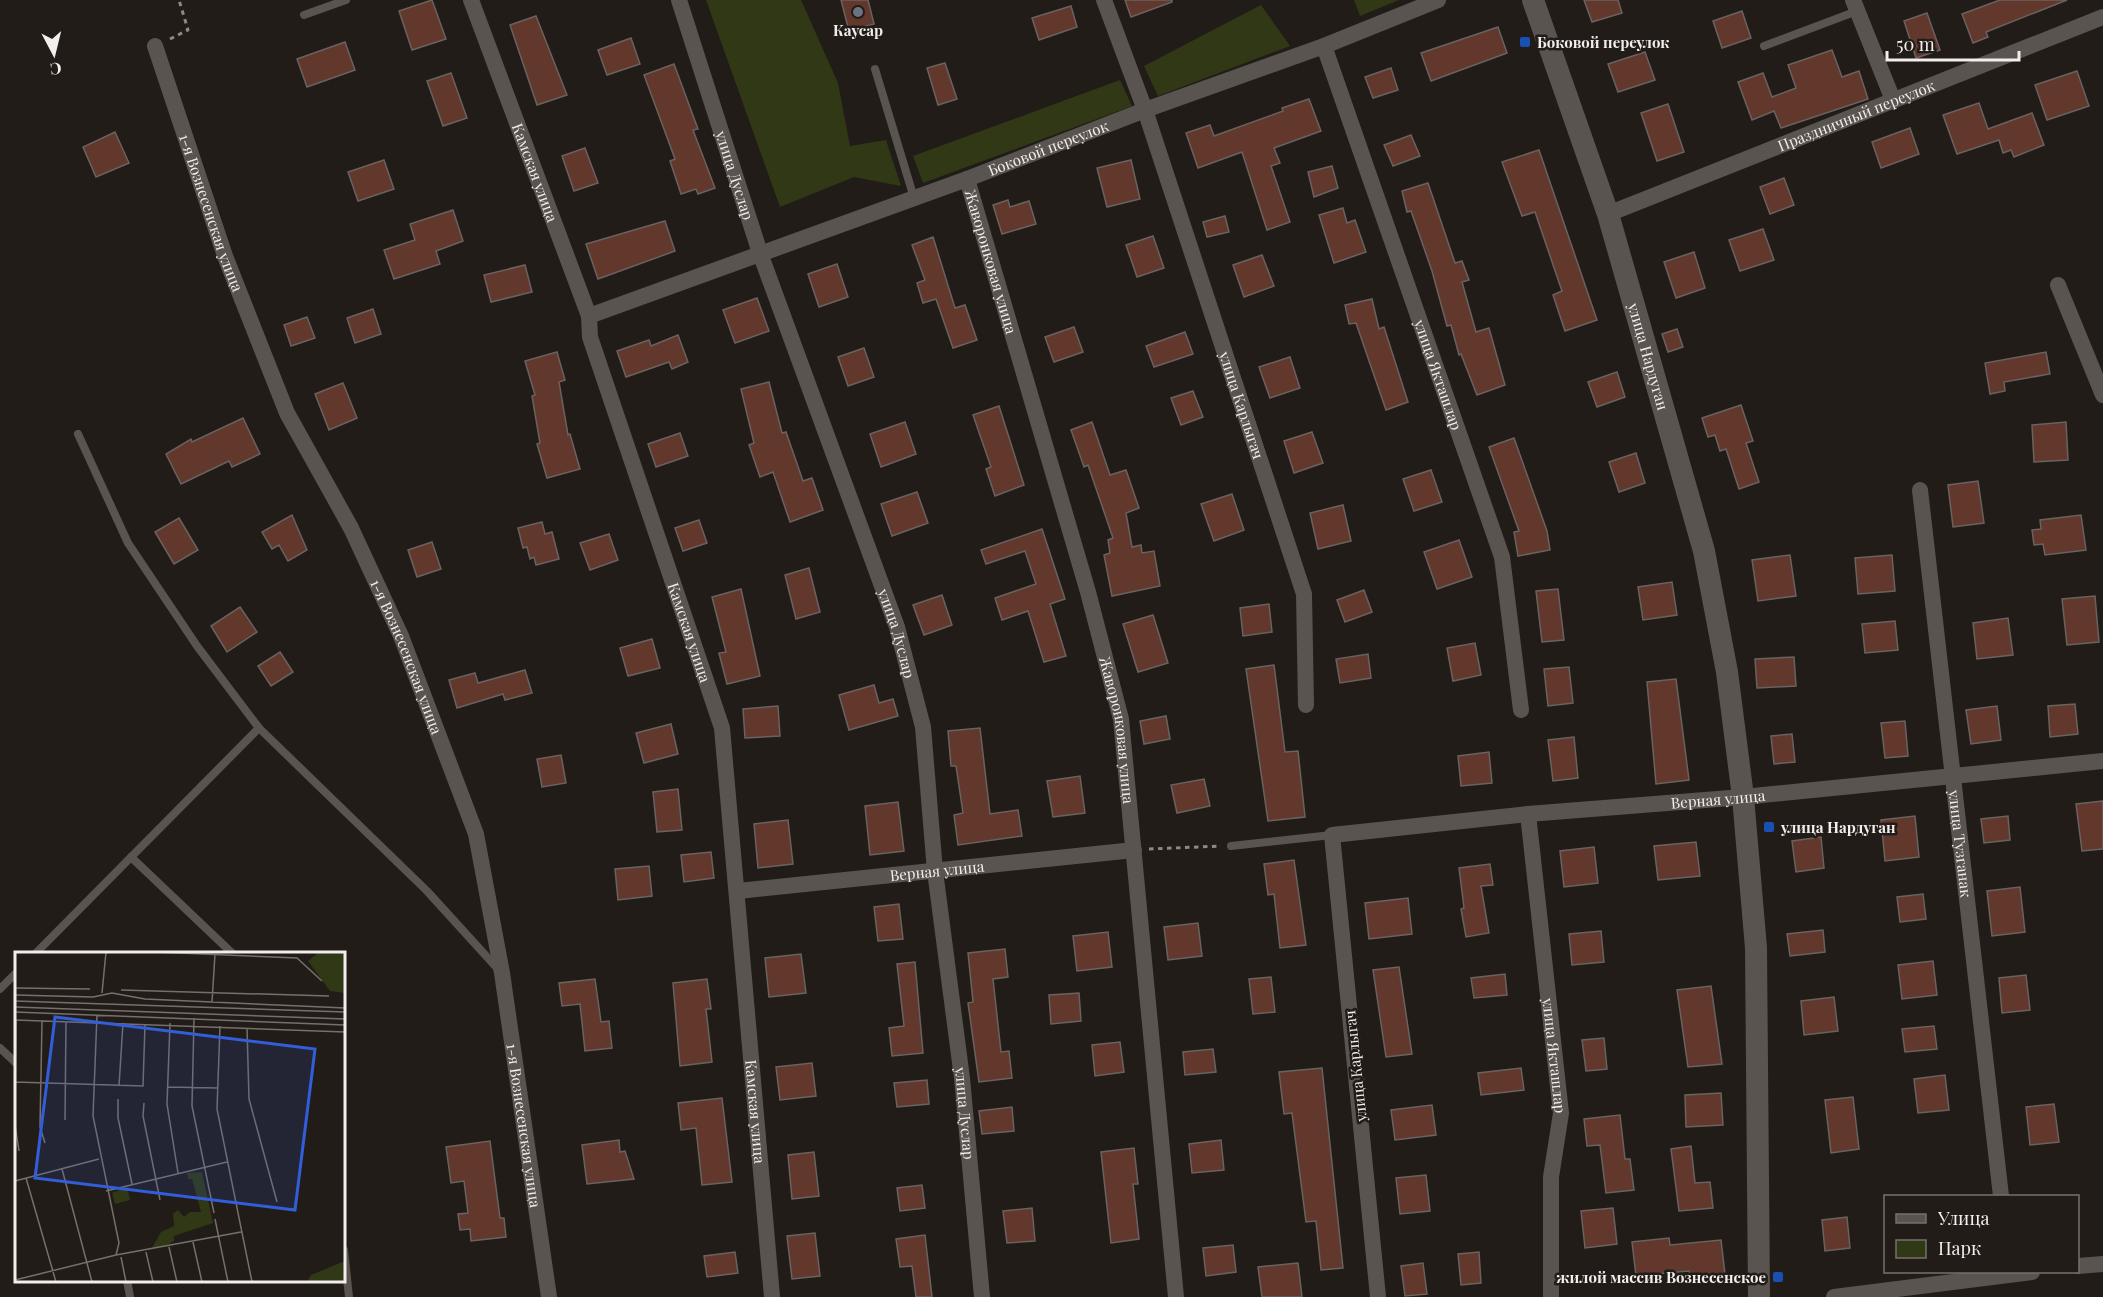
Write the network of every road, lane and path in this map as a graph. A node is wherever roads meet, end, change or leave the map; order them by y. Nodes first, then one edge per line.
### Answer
1 (180, 0) edge
2 (346, 0) edge
3 (471, 0) edge
4 (679, 0) edge
5 (1104, 0) edge
6 (1438, 0) edge
7 (1533, 0) edge
8 (1855, 5) edge
9 (304, 15) dead end
10 (2103, 17) edge
11 (155, 46) joint
12 (1324, 46) junction
13 (1764, 46) dead end
14 (875, 69) dead end
15 (1893, 100) junction
16 (1145, 110) junction
17 (967, 179) junction
18 (914, 198) junction
19 (1608, 214) junction
20 (760, 253) junction
21 (2058, 285) dead end
22 (589, 316) junction
23 (2103, 395) edge
24 (78, 434) dead end
25 (1920, 490) dead end
26 (1306, 705) dead end
27 (1521, 710) dead end
28 (259, 728) junction
29 (2103, 761) edge
30 (1952, 774) junction
31 (1743, 796) junction
32 (1528, 814) junction
33 (1332, 835) junction
34 (1232, 846) joint
35 (1134, 850) junction
36 (131, 857) junction
37 (934, 871) junction
38 (738, 891) junction
39 (38, 952) edge
40 (231, 952) edge
41 (502, 973) junction
42 (15, 974) edge
43 (0, 989) edge
44 (0, 1048) edge
45 (15, 1062) edge
46 (2001, 1195) edge
47 (345, 1258) edge
48 (2103, 1264) edge
49 (2079, 1266) edge
50 (2010, 1273) edge
51 (128, 1282) edge
52 (130, 1297) edge
53 (350, 1297) edge
54 (549, 1297) edge
55 (772, 1297) edge
56 (982, 1297) edge
57 (1176, 1297) edge
58 (1378, 1297) edge
59 (1551, 1297) edge
60 (1759, 1297) edge
61 (1834, 1297) edge

1 - 11 path
2 - 9 lane
3 - 22 street, Камская улица
4 - 20 street, улица Дуслар
5 - 16 street, улица Карлыгач
6 - 12 street, Боковой переулок
7 - 19 street, улица Нардуган
8 - 13 lane
8 - 15 street
10 - 15 street, Праздничный переулок
11 - 41 street, 1-я Вознесенская улица
12 - 16 street, Боковой переулок
12 - 27 street, улица Якташлар
14 - 18 lane
15 - 19 street, Праздничный переулок
16 - 17 street, Боковой переулок
16 - 26 street, улица Карлыгач
17 - 18 street, Боковой переулок
17 - 35 street, Жаворонковая улица
18 - 20 street, Боковой переулок
19 - 31 street, улица Нардуган
20 - 22 street, Боковой переулок
20 - 37 street, улица Дуслар
21 - 23 street
22 - 38 street, Камская улица
24 - 28 lane
25 - 30 street, улица Тузганак
28 - 36 lane
28 - 41 lane
29 - 30 street, Верная улица
30 - 31 street, Верная улица
30 - 46 street, улица Тузганак
31 - 32 street, Верная улица
31 - 60 street, улица Нардуган
32 - 33 street, Верная улица
32 - 59 street, улица Якташлар
33 - 34 lane
33 - 58 street, улица Карлыгач
34 - 35 path
35 - 37 street, Верная улица
35 - 57 street, Жаворонковая улица
36 - 39 lane
36 - 40 lane
37 - 38 street, Верная улица
37 - 56 street, улица Дуслар
38 - 55 street, Камская улица
41 - 54 street, 1-я Вознесенская улица
42 - 43 lane
44 - 45 lane
47 - 53 lane
48 - 49 street
50 - 61 street
51 - 52 lane

